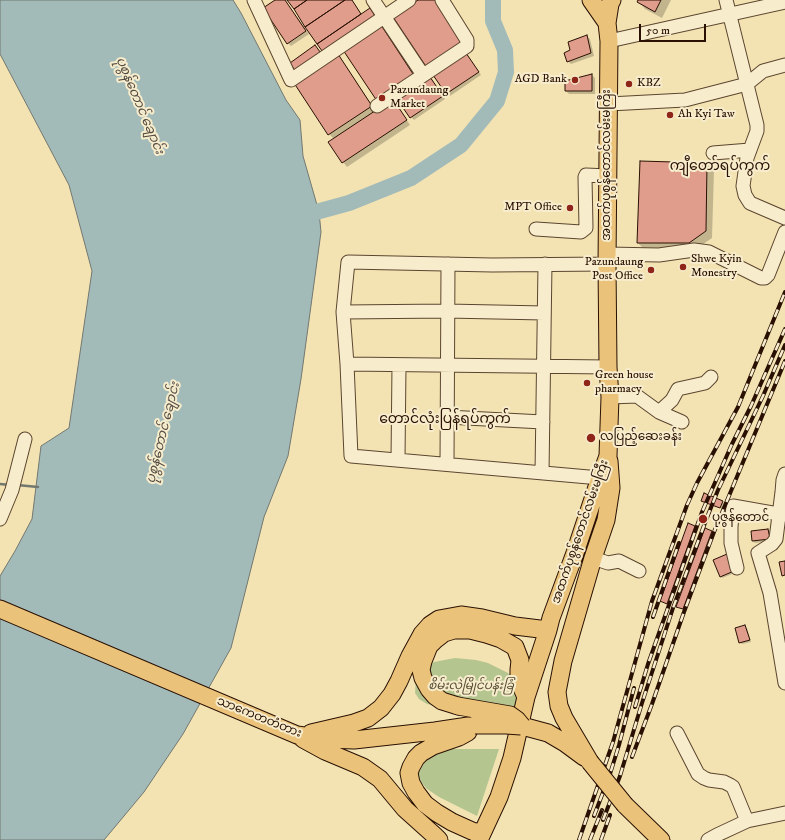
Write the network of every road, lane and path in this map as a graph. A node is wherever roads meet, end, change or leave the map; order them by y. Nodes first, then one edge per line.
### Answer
1 (373, 0) edge
2 (409, 0) edge
3 (442, 0) edge
4 (591, 0) edge
5 (612, 0) edge
6 (726, 0) edge
7 (257, 1) edge
8 (785, 2) edge
9 (730, 14) junction
10 (384, 16) junction
11 (606, 23) junction
12 (609, 40) junction
13 (785, 65) edge
14 (423, 75) junction
15 (747, 84) junction
16 (608, 104) junction
17 (377, 106) dead end
18 (750, 150) junction
19 (713, 153) dead end
20 (608, 176) junction
21 (785, 218) edge
22 (536, 229) dead end
23 (785, 232) edge
24 (607, 259) junction
25 (448, 264) junction
26 (544, 264) junction
27 (343, 312) junction
28 (447, 312) junction
29 (544, 313) junction
30 (347, 364) junction
31 (399, 365) junction
32 (447, 365) junction
33 (543, 366) junction
34 (608, 367) junction
35 (711, 377) dead end
36 (610, 397) junction
37 (659, 412) junction
38 (447, 417) junction
39 (543, 422) junction
40 (682, 422) dead end
41 (25, 440) dead end
42 (608, 456) junction
43 (398, 460) junction
44 (446, 464) junction
45 (542, 473) junction
46 (785, 474) edge
47 (600, 478) junction
48 (782, 514) edge
49 (0, 519) edge
50 (593, 558) junction
51 (737, 568) dead end
52 (639, 571) dead end
53 (0, 609) edge
54 (548, 630) junction
55 (785, 683) edge
56 (526, 697) junction
57 (475, 725) junction
58 (522, 726) junction
59 (677, 733) dead end
60 (297, 735) junction
61 (590, 762) junction
62 (785, 813) edge
63 (747, 821) junction
64 (436, 837) edge
65 (480, 837) edge
66 (452, 840) edge
67 (661, 840) edge
68 (708, 840) edge

1 - 10 street
2 - 10 street
3 - 14 street
4 - 11 main road, အထက်ပုစွန်တောင်လမ်းမကြီး
5 - 11 main road
6 - 9 street
7 - 10 street
8 - 9 street
9 - 12 street
9 - 15 street
10 - 14 street
11 - 12 main road, အထက်ပုစွန်တောင်လမ်းမကြီး
12 - 16 main road, အထက်ပုစွန်တောင်လမ်းမကြီး
13 - 15 street
14 - 17 street
15 - 16 street
15 - 18 street
16 - 20 main road, အထက်ပုစွန်တောင်လမ်းမကြီး
18 - 19 street
18 - 21 street
20 - 22 street
20 - 24 main road, အထက်ပုစွန်တောင်လမ်းမကြီး
23 - 24 street
24 - 26 street
24 - 34 main road, အထက်ပုစွန်တောင်လမ်းမကြီး
25 - 26 street
25 - 27 street
25 - 28 street
26 - 29 street
27 - 28 street
27 - 30 street
28 - 29 street
28 - 32 street
29 - 33 street
30 - 31 street
30 - 43 street
31 - 32 street
31 - 43 street
32 - 33 street
32 - 38 street
33 - 34 street
33 - 39 street
34 - 36 main road, အထက်ပုစွန်တောင်လမ်းမကြီး
35 - 37 street
36 - 37 street
36 - 42 main road, အထက်ပုစွန်တောင်လမ်းမကြီး
37 - 40 street
38 - 39 street
38 - 44 street
39 - 45 street
41 - 49 street
42 - 47 main road, အထက်ပုစွန်တောင်လမ်းမကြီး
42 - 50 main road
43 - 44 street
44 - 45 street
45 - 47 street
46 - 48 street
47 - 54 main road, အထက်ပုစွန်တောင်လမ်းမကြီး
48 - 51 street
48 - 55 street
50 - 52 street
50 - 61 main road
53 - 60 main road, သာကေတတံတား
54 - 56 main road, အထက်ပုစွန်တောင်လမ်းမကြီး
54 - 60 main road
56 - 58 main road, bridge
56 - 65 main road, အထက်ပုစွန်တောင်လမ်းမကြီး
57 - 58 main road, သာကေတတံတား, bridge
57 - 60 main road, သာကေတတံတား
57 - 65 main road
58 - 61 main road, သာကေတတံတား
59 - 63 street
60 - 64 main road
61 - 67 main road, သာကေတတံတား, bridge
62 - 63 street
63 - 68 street
64 - 66 main road

